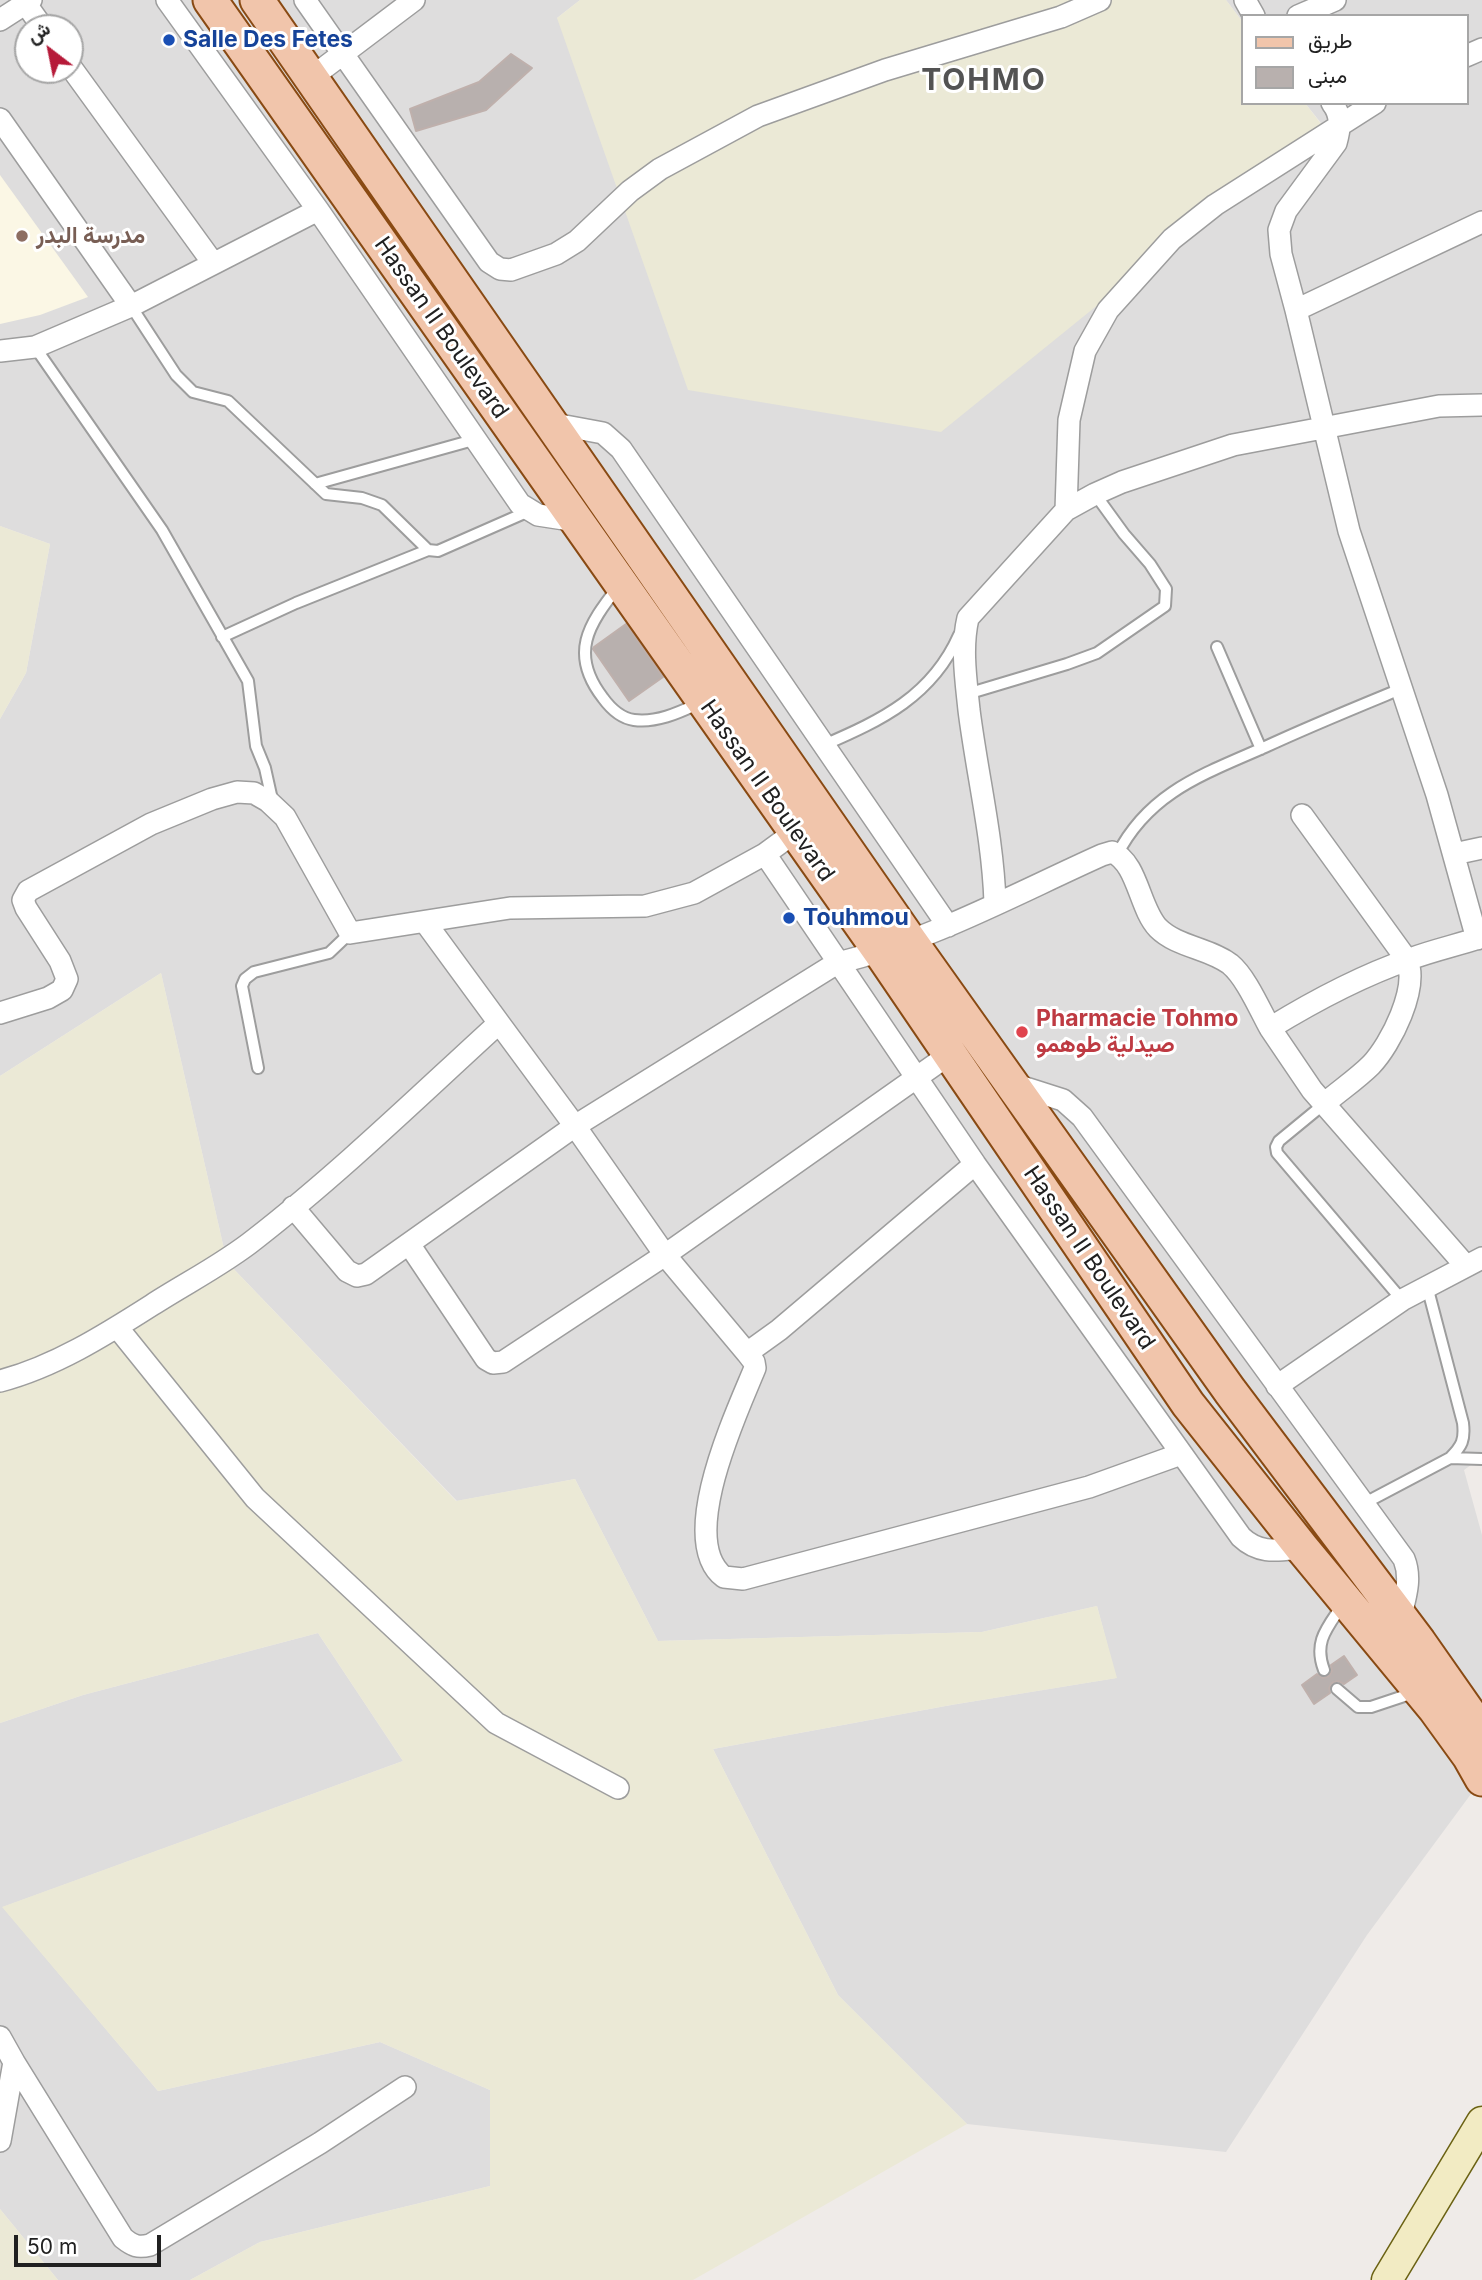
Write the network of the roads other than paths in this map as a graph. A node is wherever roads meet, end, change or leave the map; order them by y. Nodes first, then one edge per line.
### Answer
1 (167, 0) edge
2 (210, 0) edge
3 (257, 0) edge
4 (305, 0) edge
5 (414, 0) edge
6 (1100, 0) edge
7 (1335, 0) edge
8 (26, 1) edge
9 (1303, 14) edge
10 (0, 20) edge
11 (342, 54) junction
12 (312, 77) junction
13 (83, 84) edge
14 (1333, 105) edge
15 (1372, 105) edge
16 (0, 119) edge
17 (1339, 125) junction
18 (318, 210) junction
19 (1482, 222) edge
20 (213, 262) junction
21 (131, 306) junction
22 (1296, 310) junction
23 (35, 347) junction
24 (0, 351) edge
25 (1482, 405) edge
26 (550, 424) junction
27 (1325, 428) junction
28 (477, 439) junction
29 (315, 484) junction
30 (1095, 494) junction
31 (1066, 510) junction
32 (529, 511) junction
33 (578, 521) junction
34 (428, 550) junction
35 (635, 573) junction
36 (968, 618) junction
37 (222, 637) junction
38 (1217, 648) dead end
39 (1403, 688) junction
40 (967, 694) junction
41 (704, 701) junction
42 (824, 745) junction
43 (1261, 749) junction
44 (274, 806) junction
45 (1302, 815) dead end
46 (795, 832) junction
47 (1482, 848) edge
48 (765, 854) junction
49 (1117, 855) junction
50 (1454, 855) junction
51 (995, 903) junction
52 (425, 922) junction
53 (948, 926) junction
54 (350, 933) junction
55 (1480, 938) edge
56 (896, 947) junction
57 (1407, 960) junction
58 (837, 963) junction
59 (0, 1013) edge
60 (499, 1023) junction
61 (1270, 1028) junction
62 (950, 1054) junction
63 (258, 1068) dead end
64 (916, 1079) junction
65 (1013, 1084) junction
66 (1324, 1104) junction
67 (575, 1126) junction
68 (975, 1164) junction
69 (293, 1208) junction
70 (409, 1244) junction
71 (665, 1255) junction
72 (1474, 1261) edge
73 (1427, 1286) junction
74 (1402, 1300) junction
75 (117, 1327) junction
76 (747, 1353) junction
77 (0, 1381) edge
78 (1278, 1386) junction
79 (1181, 1454) junction
80 (1450, 1458) junction
81 (1482, 1459) edge
82 (1363, 1504) junction
83 (1302, 1548) junction
84 (1346, 1599) junction
85 (1400, 1619) junction
86 (1324, 1670) dead end
87 (1337, 1689) dead end
88 (1420, 1691) junction
89 (1482, 1732) edge
90 (1482, 1779) edge
91 (618, 1788) dead end
92 (0, 2037) edge
93 (7, 2066) edge
94 (405, 2087) dead end
95 (1482, 2122) edge
96 (0, 2141) edge
97 (1387, 2280) edge

1 - 18 street
2 - 33 main road, Hassan II Boulevard
3 - 12 main road, Hassan II Boulevard
4 - 11 street
5 - 11 street
6 - 11 street
7 - 9 street
8 - 10 street
11 - 12 street
12 - 26 main road, Hassan II Boulevard
13 - 20 street
14 - 17 street
15 - 17 street
16 - 21 street
17 - 22 street
17 - 31 street
18 - 20 street
18 - 28 street
19 - 22 street
20 - 21 street
21 - 23 street
21 - 29 lane
22 - 27 street
23 - 24 street
23 - 37 lane
25 - 27 street
26 - 35 main road, Hassan II Boulevard
26 - 42 street
27 - 30 street
27 - 39 street
28 - 29 lane
28 - 32 street
29 - 34 lane
30 - 31 street
30 - 40 lane
31 - 36 street
32 - 33 street
32 - 34 lane
33 - 35 main road, Hassan II Boulevard
34 - 37 lane
35 - 41 main road, Hassan II Boulevard
35 - 41 lane
35 - 56 main road, Hassan II Boulevard
36 - 40 street
36 - 42 lane
37 - 44 lane
38 - 43 lane
39 - 43 lane
39 - 50 street
40 - 51 street
41 - 46 main road, Hassan II Boulevard
42 - 53 street
43 - 49 lane
44 - 54 street
44 - 59 street
45 - 57 street
46 - 48 street
46 - 56 main road, Hassan II Boulevard
47 - 50 street
48 - 52 street
48 - 58 street
49 - 51 street
49 - 61 street
50 - 55 street
51 - 53 street
52 - 54 street
52 - 60 street
53 - 56 street
54 - 63 lane
55 - 57 street
56 - 58 street
56 - 62 main road, Hassan II Boulevard
56 - 65 main road, Hassan II Boulevard
57 - 61 street
57 - 66 street
58 - 64 street
58 - 67 street
60 - 67 street
60 - 69 street
61 - 66 street
62 - 64 street
62 - 83 main road, Hassan II Boulevard
64 - 68 street
64 - 71 street
65 - 78 street
65 - 85 main road, Hassan II Boulevard
66 - 72 street
66 - 74 lane
67 - 70 street
67 - 71 street
68 - 76 street
68 - 79 street
69 - 70 street
69 - 75 street
70 - 71 street
71 - 76 street
72 - 73 street
73 - 74 street
73 - 80 lane
74 - 78 street
75 - 77 street
75 - 91 street
76 - 79 street
78 - 82 street
79 - 83 street
80 - 81 lane
80 - 82 lane
82 - 85 street
83 - 84 main road, Hassan II Boulevard
84 - 86 lane
84 - 88 main road, Hassan II Boulevard
85 - 89 main road, Hassan II Boulevard
87 - 88 lane
88 - 90 main road, Hassan II Boulevard
92 - 93 street
93 - 94 street
93 - 96 street
95 - 97 street

